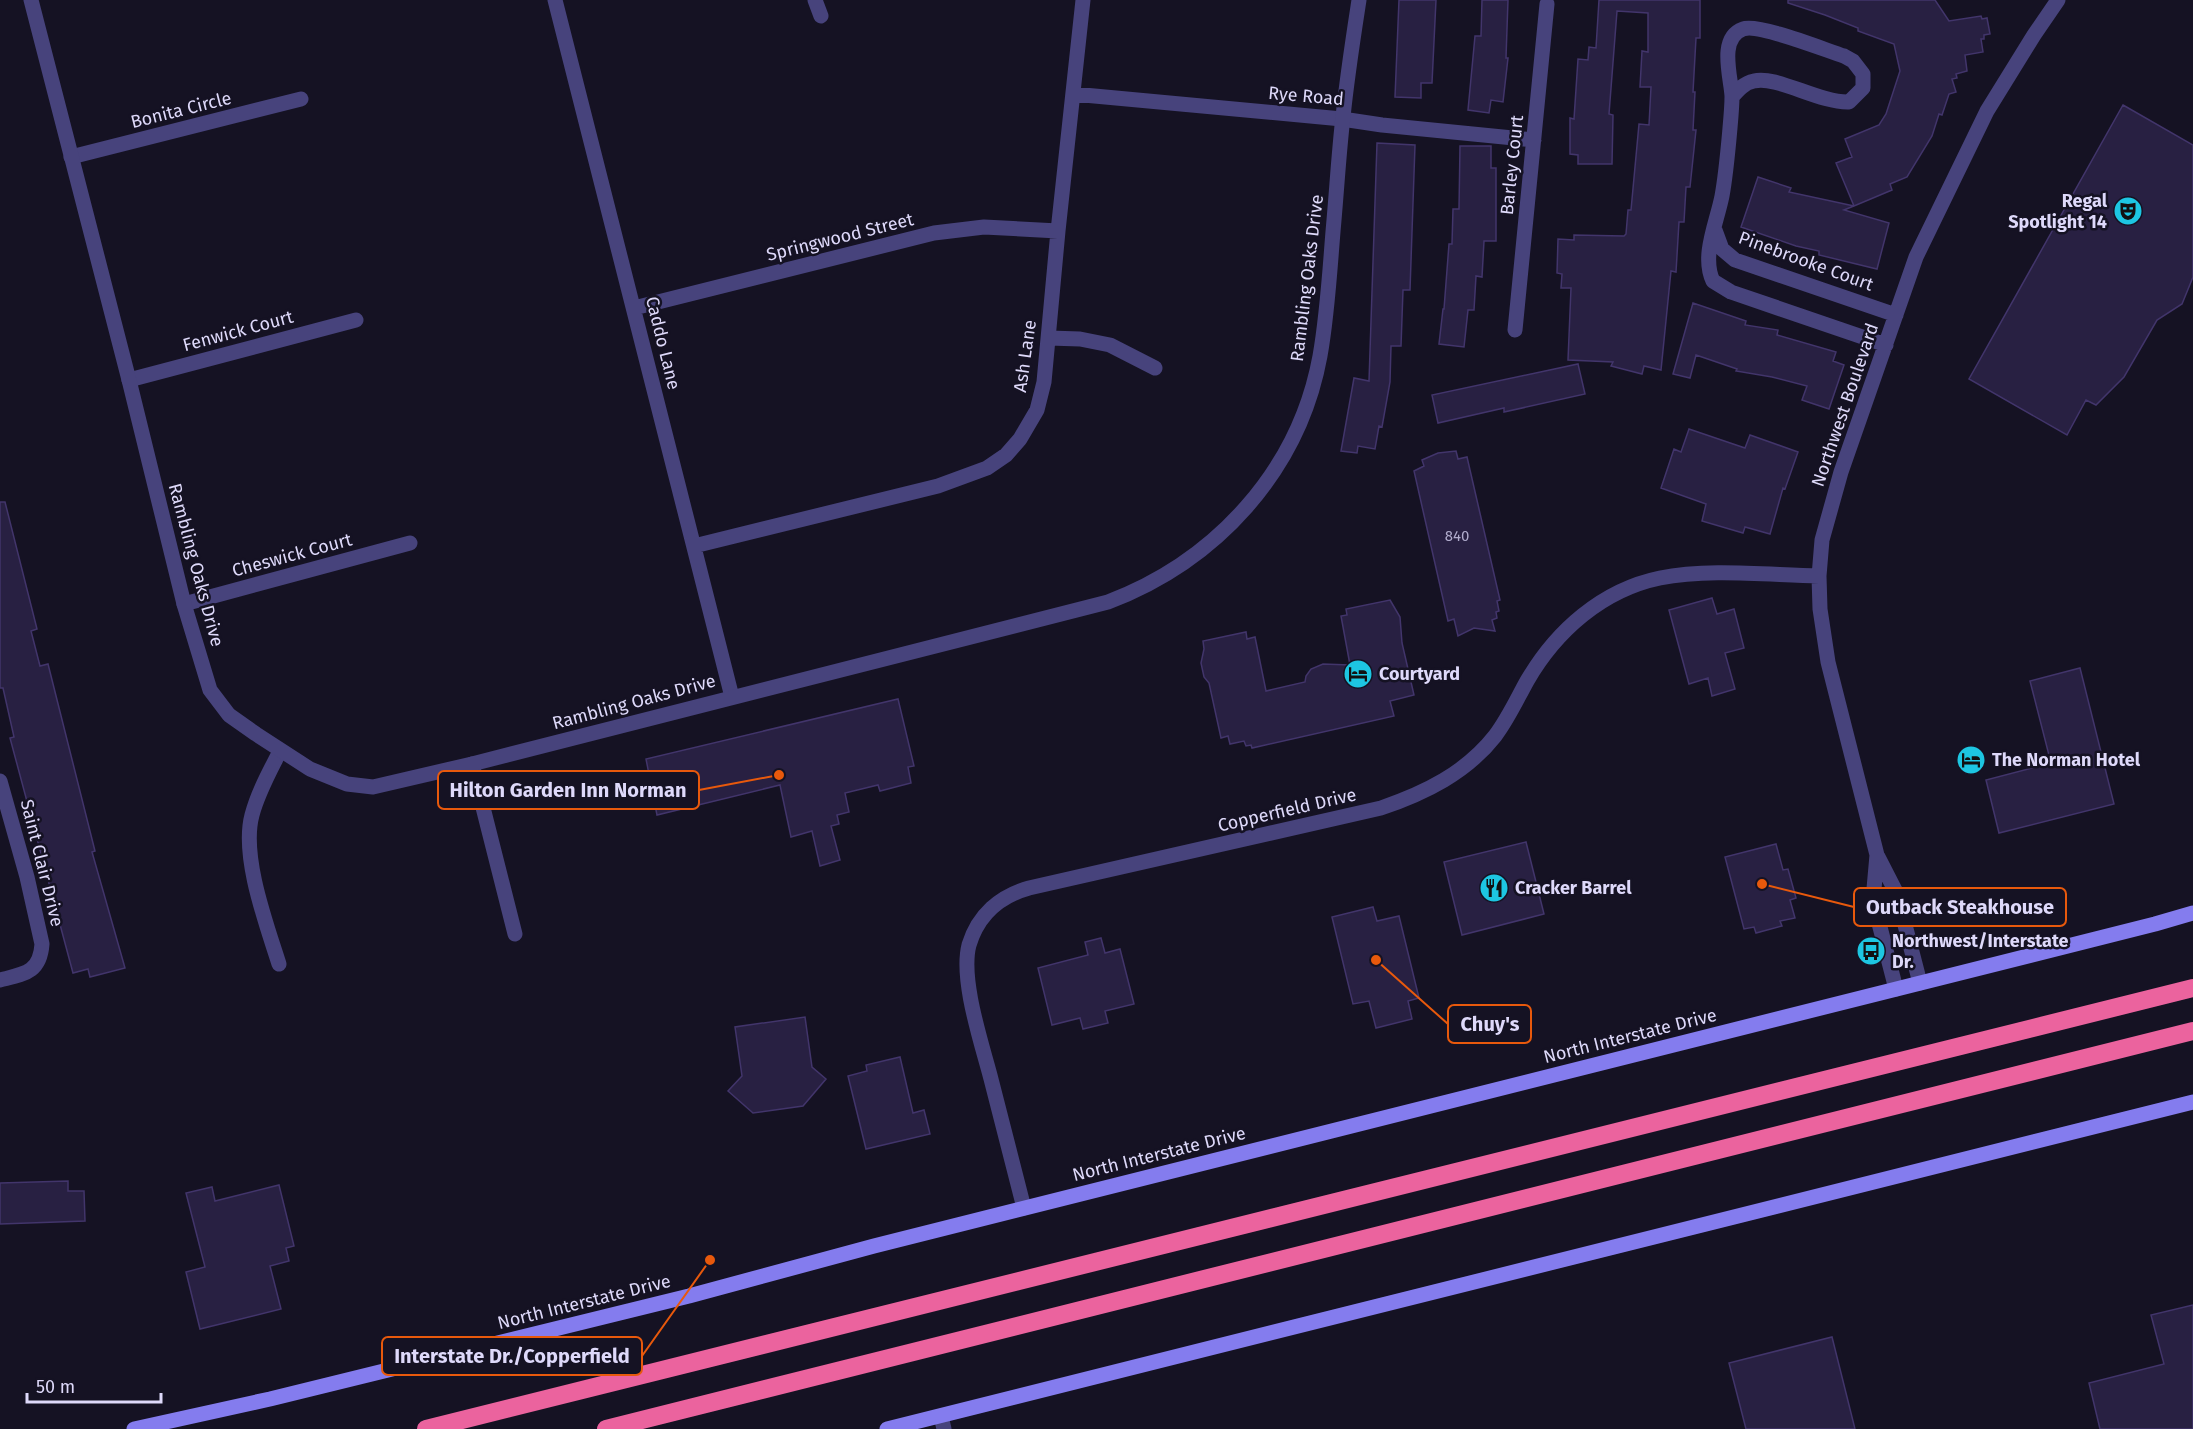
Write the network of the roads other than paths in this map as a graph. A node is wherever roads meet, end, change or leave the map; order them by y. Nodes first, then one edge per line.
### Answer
1 (31, 0) edge
2 (555, 0) edge
3 (814, 0) edge
4 (1083, 0) edge
5 (1359, 0) edge
6 (2058, 0) edge
7 (1547, 4) dead end
8 (821, 16) dead end
9 (1073, 94) junction
10 (1732, 97) junction
11 (300, 99) dead end
12 (1342, 119) junction
13 (1534, 140) junction
14 (71, 157) junction
15 (1714, 230) junction
16 (1058, 231) junction
17 (634, 308) junction
18 (1896, 315) junction
19 (356, 321) dead end
20 (1515, 330) dead end
21 (1049, 338) junction
22 (1886, 345) junction
23 (1155, 368) dead end
24 (129, 380) junction
25 (410, 543) dead end
26 (694, 546) junction
27 (1819, 576) junction
28 (184, 604) junction
29 (732, 697) junction
30 (280, 751) junction
31 (472, 764) junction
32 (0, 782) edge
33 (1878, 855) junction
34 (2193, 913) edge
35 (515, 934) dead end
36 (279, 964) dead end
37 (0, 980) edge
38 (2193, 982) edge
39 (1920, 983) junction
40 (2193, 988) edge
41 (1896, 989) junction
42 (2150, 999) junction
43 (2193, 1031) edge
44 (2193, 1102) edge
45 (1024, 1208) junction
46 (942, 1423) edge
47 (920, 1425) edge
48 (134, 1429) edge
49 (426, 1429) edge
50 (606, 1429) edge
51 (887, 1429) edge

1 - 14 street, Rambling Oaks Drive
2 - 17 street, Caddo Lane
3 - 8 street
4 - 9 street, Ash Lane
5 - 12 street, Rambling Oaks Drive
6 - 18 street, Northwest Boulevard
7 - 13 street, Barley Court
9 - 12 street, Rye Road
9 - 16 street, Ash Lane
10 - 10 street, Pinebrooke Court
10 - 15 street, Pinebrooke Court
11 - 14 street, Bonita Circle
12 - 13 street, Rye Road
12 - 29 street, Rambling Oaks Drive
13 - 20 street, Barley Court
14 - 24 street, Rambling Oaks Drive
15 - 18 street, Pinebrooke Court
15 - 22 street, Pinebrooke Court
16 - 17 street, Springwood Street
16 - 21 street, Ash Lane
17 - 26 street, Caddo Lane
18 - 22 street, Northwest Boulevard
19 - 24 street, Fenwick Court
21 - 23 street
21 - 26 street, Ash Lane
22 - 27 street, Northwest Boulevard
24 - 28 street, Rambling Oaks Drive
25 - 28 street, Cheswick Court
26 - 29 street, Caddo Lane
27 - 33 street, Northwest Boulevard
27 - 45 street, Copperfield Drive
28 - 30 street, Rambling Oaks Drive
29 - 31 street, Rambling Oaks Drive
30 - 31 street, Rambling Oaks Drive
30 - 36 street
31 - 35 street
32 - 37 street, Saint Clair Drive
33 - 39 street, Northwest Boulevard
33 - 41 street, Northwest Boulevard
34 - 39 main road, North Interstate Drive
38 - 42 highway
39 - 41 main road, North Interstate Drive
40 - 42 highway
41 - 45 main road, North Interstate Drive
42 - 49 highway
43 - 50 highway
44 - 46 main road
45 - 48 main road, North Interstate Drive
46 - 47 main road
47 - 51 main road

